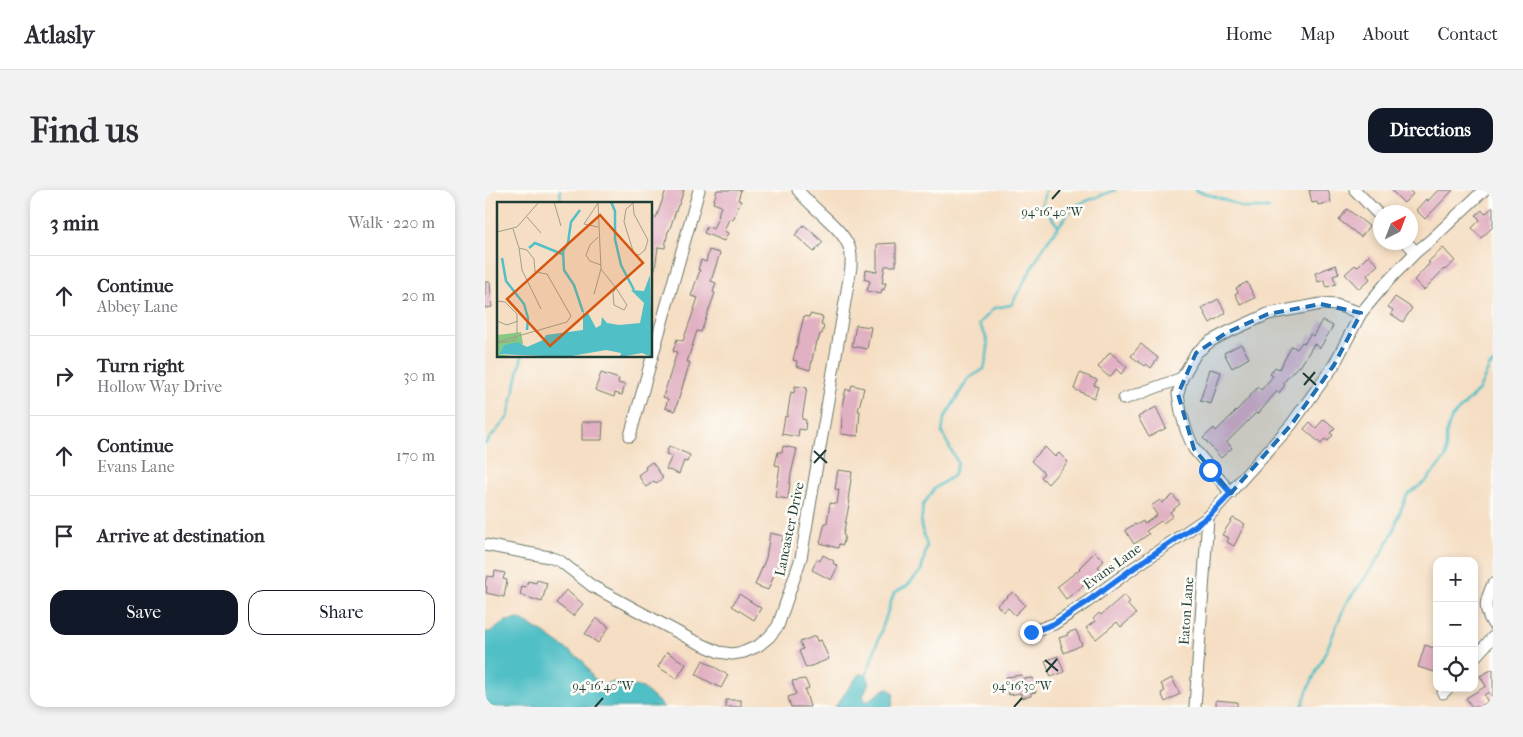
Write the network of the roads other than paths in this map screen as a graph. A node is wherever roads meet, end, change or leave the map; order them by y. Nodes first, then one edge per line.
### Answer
1 (699, 190) edge
2 (798, 190) edge
3 (1355, 190) edge
4 (1484, 190) edge
5 (1373, 209) edge
6 (1416, 252) joint
7 (1361, 313) junction
8 (653, 354) edge
9 (652, 358) edge
10 (1182, 378) junction
11 (1124, 399) dead end
12 (630, 436) dead end
13 (1231, 493) junction
14 (1208, 517) junction
15 (485, 545) edge
16 (1493, 584) edge
17 (1493, 624) edge
18 (1031, 632) dead end
19 (1493, 637) edge
20 (1478, 654) edge
21 (1195, 707) edge

1 - 8 street
2 - 15 street, Lancaster Drive
3 - 5 street
4 - 6 street, Evans Lane
6 - 7 street, Evans Lane
7 - 10 street
7 - 13 street, Evans Lane
9 - 12 street
10 - 11 street
10 - 13 street
13 - 14 street, Evans Lane
14 - 18 street, Evans Lane
14 - 21 street, Eaton Lane
16 - 17 street
19 - 20 street

